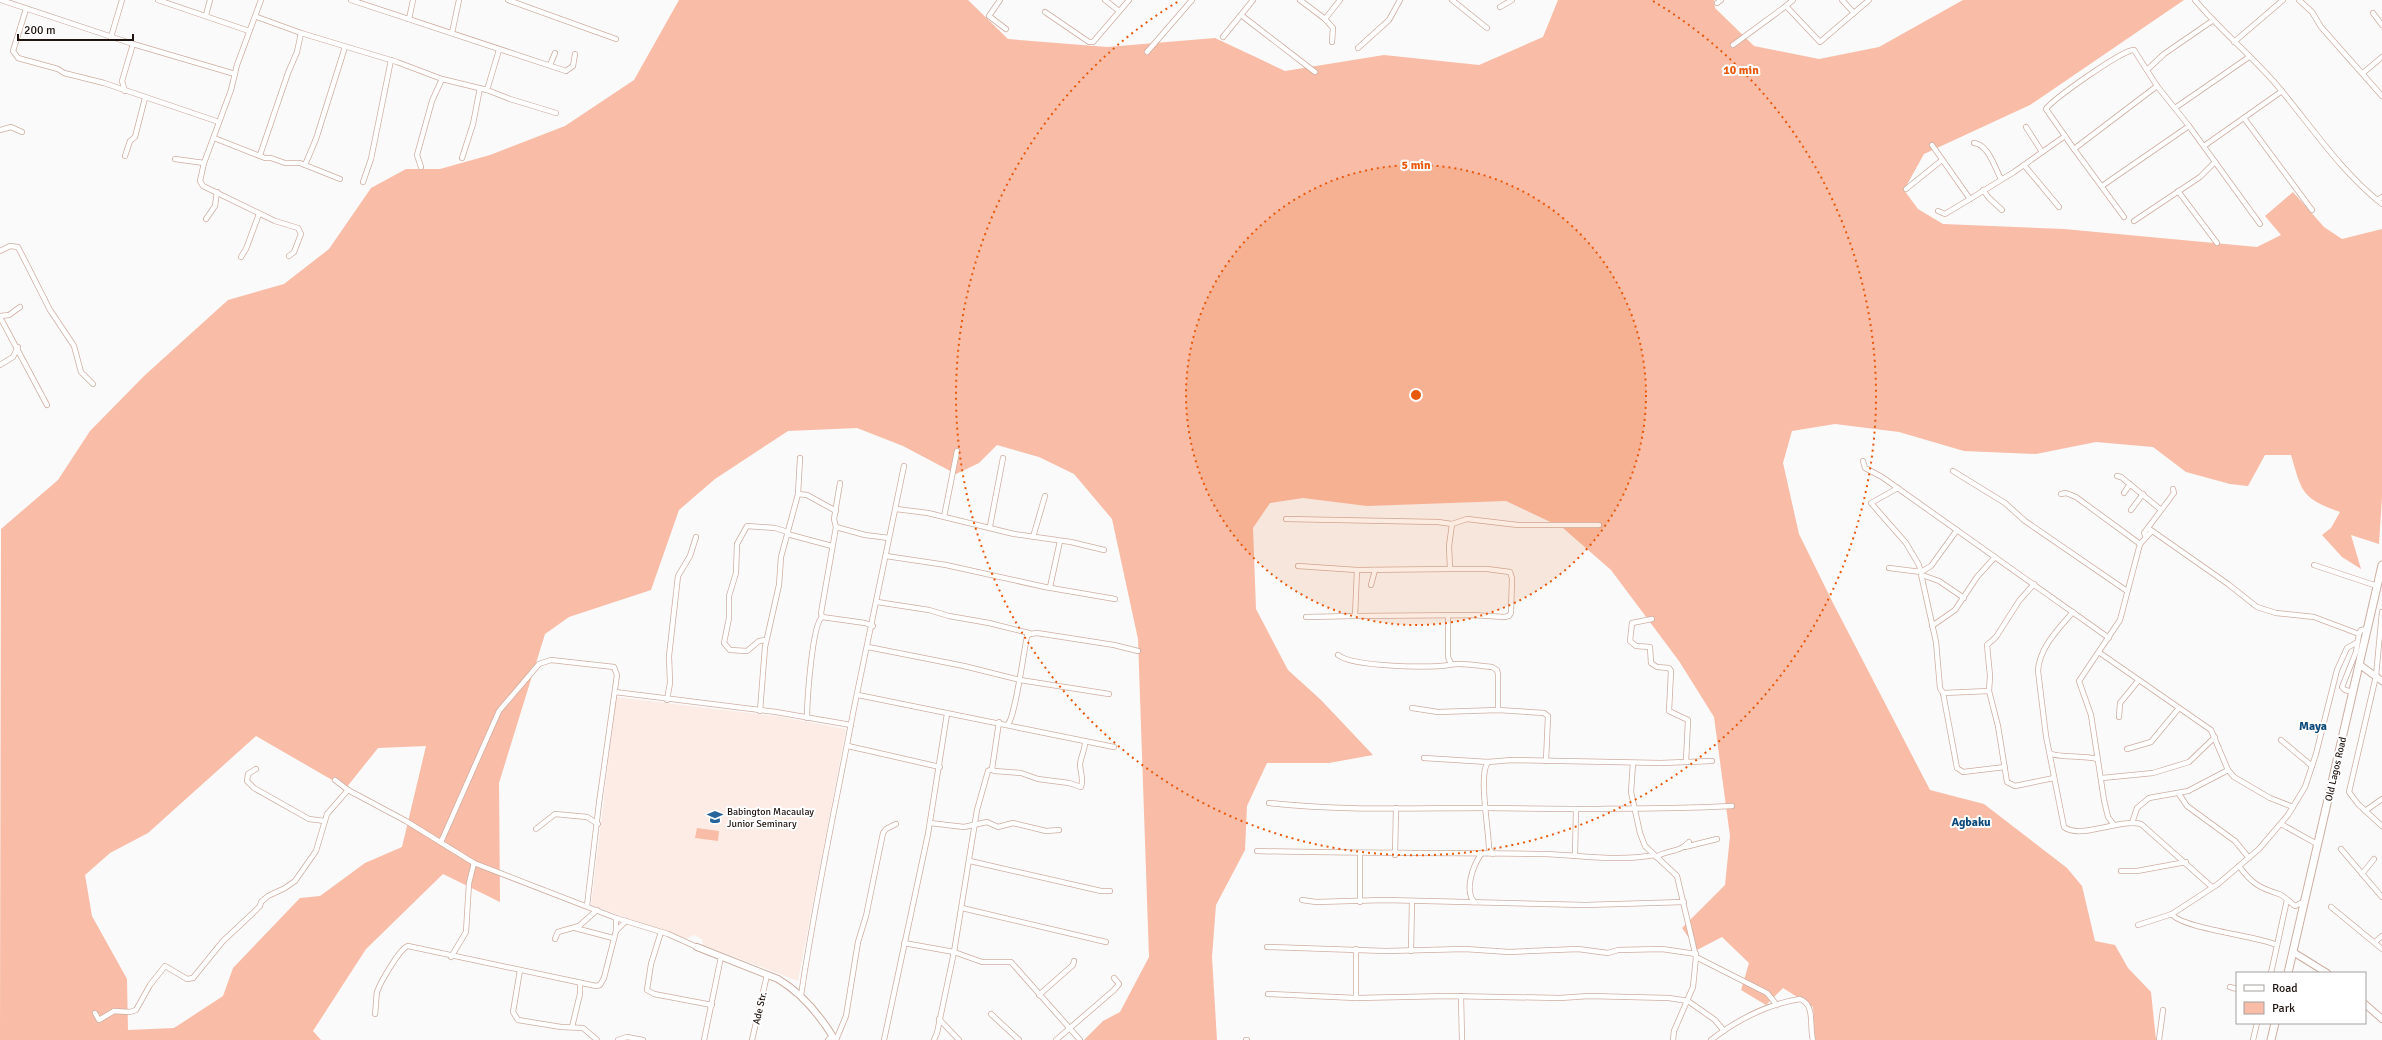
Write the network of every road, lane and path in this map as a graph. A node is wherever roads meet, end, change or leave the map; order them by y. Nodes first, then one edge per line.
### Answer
1 (1, 0) edge
2 (122, 0) edge
3 (158, 0) edge
4 (210, 0) edge
5 (261, 0) edge
6 (350, 0) edge
7 (413, 0) edge
8 (459, 0) edge
9 (508, 0) edge
10 (1000, 0) edge
11 (1105, 0) edge
12 (1129, 0) edge
13 (1192, 0) edge
14 (1253, 0) edge
15 (1300, 0) edge
16 (1340, 0) edge
17 (1400, 0) edge
18 (1452, 0) edge
19 (1512, 0) edge
20 (1793, 0) edge
21 (1842, 0) edge
22 (1869, 0) edge
23 (2195, 0) edge
24 (2283, 0) edge
25 (2299, 0) edge
26 (363, 2) edge
27 (1786, 6) junction
28 (1500, 8) dead end
29 (26, 9) junction
30 (1119, 11) junction
31 (1045, 12) dead end
32 (1854, 13) junction
33 (2373, 13) dead end
34 (206, 15) junction
35 (1241, 15) junction
36 (257, 17) junction
37 (409, 19) junction
38 (1325, 19) junction
39 (2212, 21) junction
40 (2382, 25) edge
41 (1487, 28) dead end
42 (1006, 29) dead end
43 (249, 31) junction
44 (301, 33) junction
45 (452, 33) junction
46 (112, 37) junction
47 (1223, 37) dead end
48 (616, 39) dead end
49 (1332, 42) dead end
50 (2234, 42) junction
51 (133, 44) junction
52 (1733, 45) dead end
53 (345, 47) junction
54 (1358, 48) dead end
55 (499, 50) junction
56 (1147, 52) dead end
57 (555, 53) dead end
58 (575, 54) dead end
59 (2249, 57) junction
60 (2382, 57) edge
61 (392, 60) junction
62 (550, 65) junction
63 (2147, 70) junction
64 (1315, 72) dead end
65 (2363, 73) junction
66 (235, 74) junction
67 (442, 79) junction
68 (122, 80) junction
69 (2157, 86) junction
70 (114, 88) junction
71 (480, 88) junction
72 (487, 90) junction
73 (125, 91) junction
74 (2282, 91) junction
75 (2382, 96) edge
76 (145, 98) junction
77 (2175, 108) junction
78 (556, 114) dead end
79 (2244, 118) junction
80 (219, 122) junction
81 (2189, 126) junction
82 (2026, 128) dead end
83 (0, 130) edge
84 (22, 132) dead end
85 (2065, 136) junction
86 (214, 138) junction
87 (1974, 142) dead end
88 (1932, 146) dead end
89 (2204, 146) junction
90 (2074, 149) junction
91 (2042, 152) junction
92 (260, 155) junction
93 (125, 156) dead end
94 (462, 158) dead end
95 (175, 160) dead end
96 (1942, 160) junction
97 (2215, 162) junction
98 (204, 163) junction
99 (305, 165) junction
100 (2024, 165) junction
101 (421, 167) dead end
102 (2001, 178) junction
103 (340, 179) dead end
104 (363, 182) dead end
105 (2102, 186) junction
106 (1906, 189) dead end
107 (1983, 190) junction
108 (2178, 191) junction
109 (217, 192) junction
110 (2382, 196) edge
111 (1970, 199) junction
112 (2377, 200) junction
113 (2382, 204) edge
114 (2059, 207) dead end
115 (2002, 210) dead end
116 (2312, 210) dead end
117 (1938, 211) dead end
118 (260, 214) junction
119 (2124, 217) dead end
120 (206, 219) dead end
121 (2134, 221) dead end
122 (2260, 224) dead end
123 (2217, 243) dead end
124 (0, 251) edge
125 (289, 256) dead end
126 (241, 257) dead end
127 (20, 307) dead end
128 (0, 317) edge
129 (18, 347) junction
130 (0, 365) edge
131 (93, 384) dead end
132 (47, 405) dead end
133 (957, 451) dead end
134 (800, 458) dead end
135 (1003, 458) dead end
136 (1863, 461) dead end
137 (904, 466) dead end
138 (1953, 470) dead end
139 (2117, 476) dead end
140 (840, 483) dead end
141 (2130, 484) junction
142 (1898, 488) junction
143 (2173, 489) dead end
144 (2124, 493) dead end
145 (798, 494) junction
146 (2061, 494) dead end
147 (2143, 494) junction
148 (1045, 496) dead end
149 (896, 509) junction
150 (2160, 509) junction
151 (2131, 510) dead end
152 (836, 511) junction
153 (944, 517) junction
154 (1286, 519) dead end
155 (1452, 524) junction
156 (1599, 525) dead end
157 (990, 526) junction
158 (836, 527) junction
159 (1957, 530) junction
160 (2149, 530) junction
161 (788, 533) junction
162 (696, 537) dead end
163 (1033, 537) junction
164 (889, 538) junction
165 (1060, 541) junction
166 (2140, 544) junction
167 (832, 546) junction
168 (1104, 550) dead end
169 (886, 556) junction
170 (1995, 557) junction
171 (2382, 564) edge
172 (2314, 565) dead end
173 (1298, 566) dead end
174 (1889, 568) dead end
175 (1450, 569) junction
176 (1358, 570) junction
177 (1375, 570) junction
178 (1922, 573) junction
179 (2034, 584) junction
180 (1371, 585) dead end
181 (2377, 586) junction
182 (1050, 587) junction
183 (2127, 591) junction
184 (1964, 598) junction
185 (1115, 599) dead end
186 (877, 602) junction
187 (2073, 612) junction
188 (2382, 612) edge
189 (1306, 616) dead end
190 (1355, 616) junction
191 (822, 617) junction
192 (1448, 617) junction
193 (1652, 619) dead end
194 (873, 626) junction
195 (1932, 626) junction
196 (2368, 629) junction
197 (1030, 634) junction
198 (2359, 634) junction
199 (2109, 638) junction
200 (766, 640) junction
201 (2356, 643) junction
202 (868, 647) junction
203 (1138, 651) dead end
204 (2100, 653) junction
205 (1338, 655) dead end
206 (1451, 664) junction
207 (2360, 665) junction
208 (2335, 676) junction
209 (2376, 676) junction
210 (2345, 679) junction
211 (1020, 680) junction
212 (2138, 681) junction
213 (2382, 681) edge
214 (1989, 691) junction
215 (615, 692) junction
216 (2353, 692) junction
217 (1943, 693) junction
218 (1109, 694) dead end
219 (858, 695) junction
220 (667, 700) junction
221 (2170, 702) junction
222 (1412, 708) dead end
223 (2179, 708) junction
224 (1498, 710) junction
225 (760, 711) junction
226 (947, 714) junction
227 (2171, 715) junction
228 (2119, 717) dead end
229 (807, 718) junction
230 (999, 722) junction
231 (1008, 724) junction
232 (851, 725) junction
233 (2215, 737) junction
234 (2281, 740) dead end
235 (1085, 742) junction
236 (848, 746) junction
237 (1114, 746) dead end
238 (2127, 749) dead end
239 (2050, 753) junction
240 (2097, 757) junction
241 (1424, 758) dead end
242 (1546, 761) junction
243 (1712, 761) dead end
244 (1488, 762) junction
245 (1686, 762) junction
246 (1633, 763) junction
247 (2312, 766) junction
248 (940, 767) junction
249 (2005, 767) junction
250 (256, 769) dead end
251 (992, 769) junction
252 (2228, 770) junction
253 (2054, 778) junction
254 (2102, 778) junction
255 (335, 780) dead end
256 (348, 790) junction
257 (2179, 794) junction
258 (2382, 799) edge
259 (2297, 800) junction
260 (1269, 803) dead end
261 (2284, 803) junction
262 (1732, 806) dead end
263 (2293, 807) junction
264 (1396, 808) junction
265 (1485, 808) junction
266 (1576, 809) junction
267 (1634, 810) junction
268 (2365, 811) junction
269 (325, 821) junction
270 (930, 823) junction
271 (2132, 823) junction
272 (598, 824) junction
273 (896, 824) dead end
274 (976, 824) junction
275 (2281, 824) junction
276 (2114, 825) junction
277 (2382, 826) edge
278 (536, 829) dead end
279 (1059, 830) dead end
280 (1717, 839) dead end
281 (441, 842) junction
282 (1689, 842) dead end
283 (2317, 844) junction
284 (1685, 847) junction
285 (2341, 849) dead end
286 (1257, 851) dead end
287 (1395, 854) junction
288 (1481, 854) junction
289 (1492, 854) junction
290 (1360, 855) junction
291 (1575, 856) junction
292 (1655, 856) junction
293 (2249, 858) junction
294 (2374, 859) dead end
295 (2180, 860) junction
296 (970, 861) junction
297 (474, 863) junction
298 (2239, 866) junction
299 (2121, 871) dead end
300 (2362, 874) junction
301 (2212, 887) junction
302 (1110, 891) dead end
303 (1471, 897) junction
304 (2382, 897) edge
305 (1302, 900) dead end
306 (2287, 900) junction
307 (1412, 901) junction
308 (2305, 901) junction
309 (1360, 902) junction
310 (1466, 902) junction
311 (1474, 902) junction
312 (1684, 902) junction
313 (587, 906) junction
314 (2330, 907) dead end
315 (962, 908) junction
316 (596, 910) junction
317 (2172, 914) junction
318 (616, 918) junction
319 (626, 921) junction
320 (2138, 925) dead end
321 (573, 927) junction
322 (616, 931) junction
323 (661, 932) junction
324 (2382, 936) edge
325 (613, 938) junction
326 (555, 939) dead end
327 (1106, 942) dead end
328 (2375, 942) junction
329 (904, 943) junction
330 (2277, 945) junction
331 (697, 947) joint
332 (1267, 947) dead end
333 (1356, 949) junction
334 (2382, 949) edge
335 (1411, 950) junction
336 (954, 952) junction
337 (2293, 952) junction
338 (1696, 956) junction
339 (451, 957) junction
340 (721, 957) junction
341 (1074, 961) dead end
342 (520, 970) junction
343 (2271, 972) edge
344 (2288, 972) edge
345 (2325, 972) edge
346 (767, 975) junction
347 (1114, 978) dead end
348 (580, 982) junction
349 (2230, 987) dead end
350 (2236, 989) edge
351 (1268, 994) dead end
352 (1039, 995) junction
353 (801, 996) junction
354 (1461, 996) junction
355 (1356, 998) junction
356 (1688, 1002) junction
357 (1776, 1004) junction
358 (712, 1005) junction
359 (2366, 1005) edge
360 (2163, 1010) dead end
361 (96, 1014) dead end
362 (375, 1014) dead end
363 (991, 1014) dead end
364 (939, 1019) junction
365 (2382, 1019) edge
366 (2257, 1024) edge
367 (2275, 1024) edge
368 (572, 1027) junction
369 (1070, 1028) junction
370 (1724, 1030) junction
371 (833, 1039) edge
372 (597, 1040) edge
373 (618, 1040) edge
374 (643, 1040) edge
375 (704, 1040) edge
376 (752, 1040) edge
377 (884, 1040) edge
378 (934, 1040) edge
379 (959, 1040) edge
380 (1019, 1040) edge
381 (1056, 1040) edge
382 (1080, 1040) edge
383 (1462, 1040) edge
384 (1673, 1040) edge
385 (1711, 1040) edge
386 (1813, 1040) edge
387 (2160, 1040) edge
388 (2253, 1040) edge
389 (2271, 1040) edge

1 - 29 street
2 - 46 street
3 - 34 street
4 - 34 street
5 - 36 street
6 - 26 street
7 - 37 street
8 - 45 street
9 - 48 street
10 - 42 street
11 - 30 street
12 - 30 street
13 - 56 street
14 - 35 street
15 - 38 street
16 - 38 street
17 - 54 street
18 - 41 street
19 - 28 street
20 - 27 street
21 - 32 street
22 - 32 street
23 - 39 street
24 - 50 street
25 - 65 street
26 - 37 street
27 - 32 street
27 - 52 street
29 - 46 street
29 - 70 street
30 - 31 street
33 - 40 street
34 - 43 street
35 - 47 street
35 - 64 street
36 - 43 street
36 - 44 street
37 - 45 street
38 - 49 street
39 - 50 street
39 - 63 street
43 - 66 street
44 - 53 street
44 - 92 street
45 - 55 street
46 - 51 street
50 - 59 street
51 - 66 street
51 - 68 street
53 - 61 street
53 - 99 street
55 - 62 street
55 - 72 street
57 - 62 street
58 - 62 street
59 - 74 street
59 - 77 street
60 - 65 street
61 - 67 street
61 - 104 street
63 - 69 street
63 - 85 street
65 - 75 street
66 - 80 street
67 - 71 street
67 - 101 street
68 - 70 street
68 - 73 street
69 - 77 street
69 - 90 street
70 - 73 street
71 - 72 street
71 - 94 street
72 - 78 street
73 - 76 street
74 - 79 street
74 - 112 street
76 - 80 street
76 - 93 street
77 - 81 street
79 - 89 street
79 - 116 street
80 - 86 street
81 - 89 street
81 - 105 street
82 - 91 street
83 - 84 street
85 - 90 street
85 - 91 street
86 - 92 street
86 - 98 street
87 - 102 street
88 - 96 street
89 - 97 street
90 - 105 street
91 - 100 street
92 - 99 street
95 - 98 street
96 - 106 street
96 - 111 street
97 - 108 street
97 - 122 street
98 - 109 street
99 - 103 street
100 - 102 street
100 - 114 street
102 - 107 street
105 - 119 street
107 - 111 street
107 - 115 street
108 - 121 street
108 - 123 street
109 - 118 street
109 - 120 street
110 - 112 street
111 - 117 street
112 - 113 street
118 - 125 street
118 - 126 street
124 - 131 street
127 - 128 street
128 - 129 street
129 - 130 street
129 - 132 street
133 - 153 street
134 - 145 street
135 - 157 street
136 - 142 street
137 - 149 street
138 - 183 street
139 - 141 street
140 - 152 street
141 - 144 street
141 - 147 street
142 - 159 street
142 - 178 street
143 - 150 street
145 - 152 street
145 - 161 street
146 - 166 street
147 - 150 street
147 - 151 street
148 - 163 street
149 - 153 street
149 - 164 street
150 - 160 street
152 - 158 street
153 - 157 street
154 - 155 street
155 - 156 street
155 - 175 street
157 - 163 street
158 - 164 street
158 - 167 street
159 - 170 street
159 - 178 street
160 - 166 street
160 - 198 street
161 - 167 street
161 - 200 street
161 - 200 street
162 - 220 street
163 - 165 street
164 - 169 street
165 - 168 street
165 - 182 street
166 - 183 street
167 - 191 street
169 - 182 street
169 - 186 street
170 - 179 street
170 - 184 street
171 - 181 main road, Old Lagos Road
172 - 181 street
173 - 176 street
174 - 178 street
175 - 177 street
175 - 192 street
176 - 177 street
176 - 190 street
177 - 180 street
178 - 184 street
178 - 195 street
179 - 187 street
179 - 214 street
181 - 196 main road, Old Lagos Road
182 - 185 street
183 - 199 street
184 - 195 street
186 - 194 street
186 - 197 street
187 - 199 street
187 - 239 street
188 - 209 street
189 - 190 street
190 - 192 street
191 - 194 street
191 - 229 street
192 - 206 street
193 - 245 street
194 - 202 street
195 - 217 street
196 - 198 street
196 - 207 main road, Old Lagos Road
197 - 203 street
197 - 211 street
198 - 201 street
199 - 204 street
200 - 225 street
201 - 208 street
201 - 210 street
202 - 211 street
202 - 219 street
204 - 212 street
204 - 240 street
205 - 206 street
206 - 224 street
207 - 209 street
207 - 216 main road, Old Lagos Road
208 - 210 street
208 - 247 street
209 - 213 street
209 - 268 street
210 - 216 street
211 - 218 street
211 - 231 street
212 - 221 street
212 - 228 street
214 - 217 street
214 - 249 street
215 - 220 street
215 - 272 street
215 - 281 street
216 - 283 main road, Old Lagos Road
217 - 249 street
219 - 226 street
219 - 232 street
220 - 225 street
221 - 223 street
221 - 227 street
222 - 224 street
223 - 227 street
223 - 233 street
224 - 242 street
225 - 229 street
226 - 230 street
226 - 248 street
227 - 238 street
229 - 232 street
230 - 231 street
230 - 251 street
231 - 235 street
232 - 236 street
233 - 252 street
233 - 254 street
234 - 247 street
235 - 237 street
235 - 251 street
236 - 248 street
236 - 353 street
239 - 240 street
239 - 253 street
240 - 254 street
241 - 244 street
242 - 244 street
242 - 246 street
243 - 245 street
244 - 265 street
245 - 246 street
246 - 267 street
247 - 259 street
248 - 270 street
249 - 253 street
250 - 269 street
251 - 274 street
252 - 257 street
252 - 261 street
253 - 276 street
254 - 276 street
255 - 256 street
256 - 269 street
256 - 281 street
257 - 271 street
257 - 293 street
258 - 268 street
259 - 261 street
259 - 263 street
260 - 264 street
261 - 263 street
262 - 267 street
263 - 275 street
264 - 265 street
264 - 287 street
265 - 266 street
265 - 289 street
266 - 267 street
266 - 291 street
267 - 292 street
268 - 277 street
269 - 361 street
270 - 274 street
270 - 329 street
271 - 276 street
271 - 295 street
272 - 278 street
272 - 313 street
273 - 371 street
274 - 279 street
274 - 296 street
275 - 283 street
275 - 293 street
280 - 284 street
281 - 297 street
282 - 284 street
283 - 308 main road, Old Lagos Road
284 - 292 street
285 - 300 street
286 - 290 street
287 - 288 street
287 - 290 street
288 - 289 street
288 - 303 street
289 - 291 street
290 - 309 street
291 - 292 street
292 - 312 street
293 - 298 street
294 - 300 street
295 - 299 street
295 - 301 street
296 - 302 street
296 - 315 street
297 - 313 street
297 - 339 street
298 - 301 street
298 - 306 street
300 - 304 street
301 - 317 street
303 - 310 street
303 - 311 street
305 - 309 street
306 - 308 street
306 - 330 street
307 - 309 street
307 - 310 street
307 - 335 street
308 - 337 main road, Old Lagos Road
310 - 311 street
311 - 312 street
312 - 338 street
313 - 316 street
314 - 328 street
315 - 327 street
315 - 336 street
316 - 318 street
316 - 321 street
317 - 320 street
317 - 330 street
318 - 319 street
318 - 322 street
319 - 322 street
319 - 323 street
321 - 325 street
321 - 326 street
322 - 325 street
323 - 331 street
323 - 358 street
324 - 328 street
325 - 348 street
328 - 334 street
329 - 336 street
329 - 377 street
330 - 343 street
331 - 340 street
332 - 333 street
333 - 335 street
333 - 355 street
335 - 338 street
336 - 352 street
336 - 364 street
337 - 344 main road, Old Lagos Road
337 - 345 street
338 - 356 street
338 - 357 street
339 - 342 street
339 - 362 street
340 - 346 street
340 - 358 street
341 - 352 street
342 - 348 street
342 - 368 street
346 - 353 street
346 - 376 street, Ade Str.
347 - 369 street
348 - 368 street
349 - 350 street
351 - 355 street
352 - 369 street
353 - 371 street
354 - 355 street
354 - 356 street
354 - 383 street
356 - 370 street
356 - 384 street
357 - 370 street
357 - 386 street
358 - 375 street
359 - 365 street
360 - 387 street
363 - 380 street
364 - 378 street
364 - 379 street
366 - 388 street
367 - 389 main road
368 - 372 street
369 - 381 street
369 - 382 street
370 - 385 street
373 - 374 street

